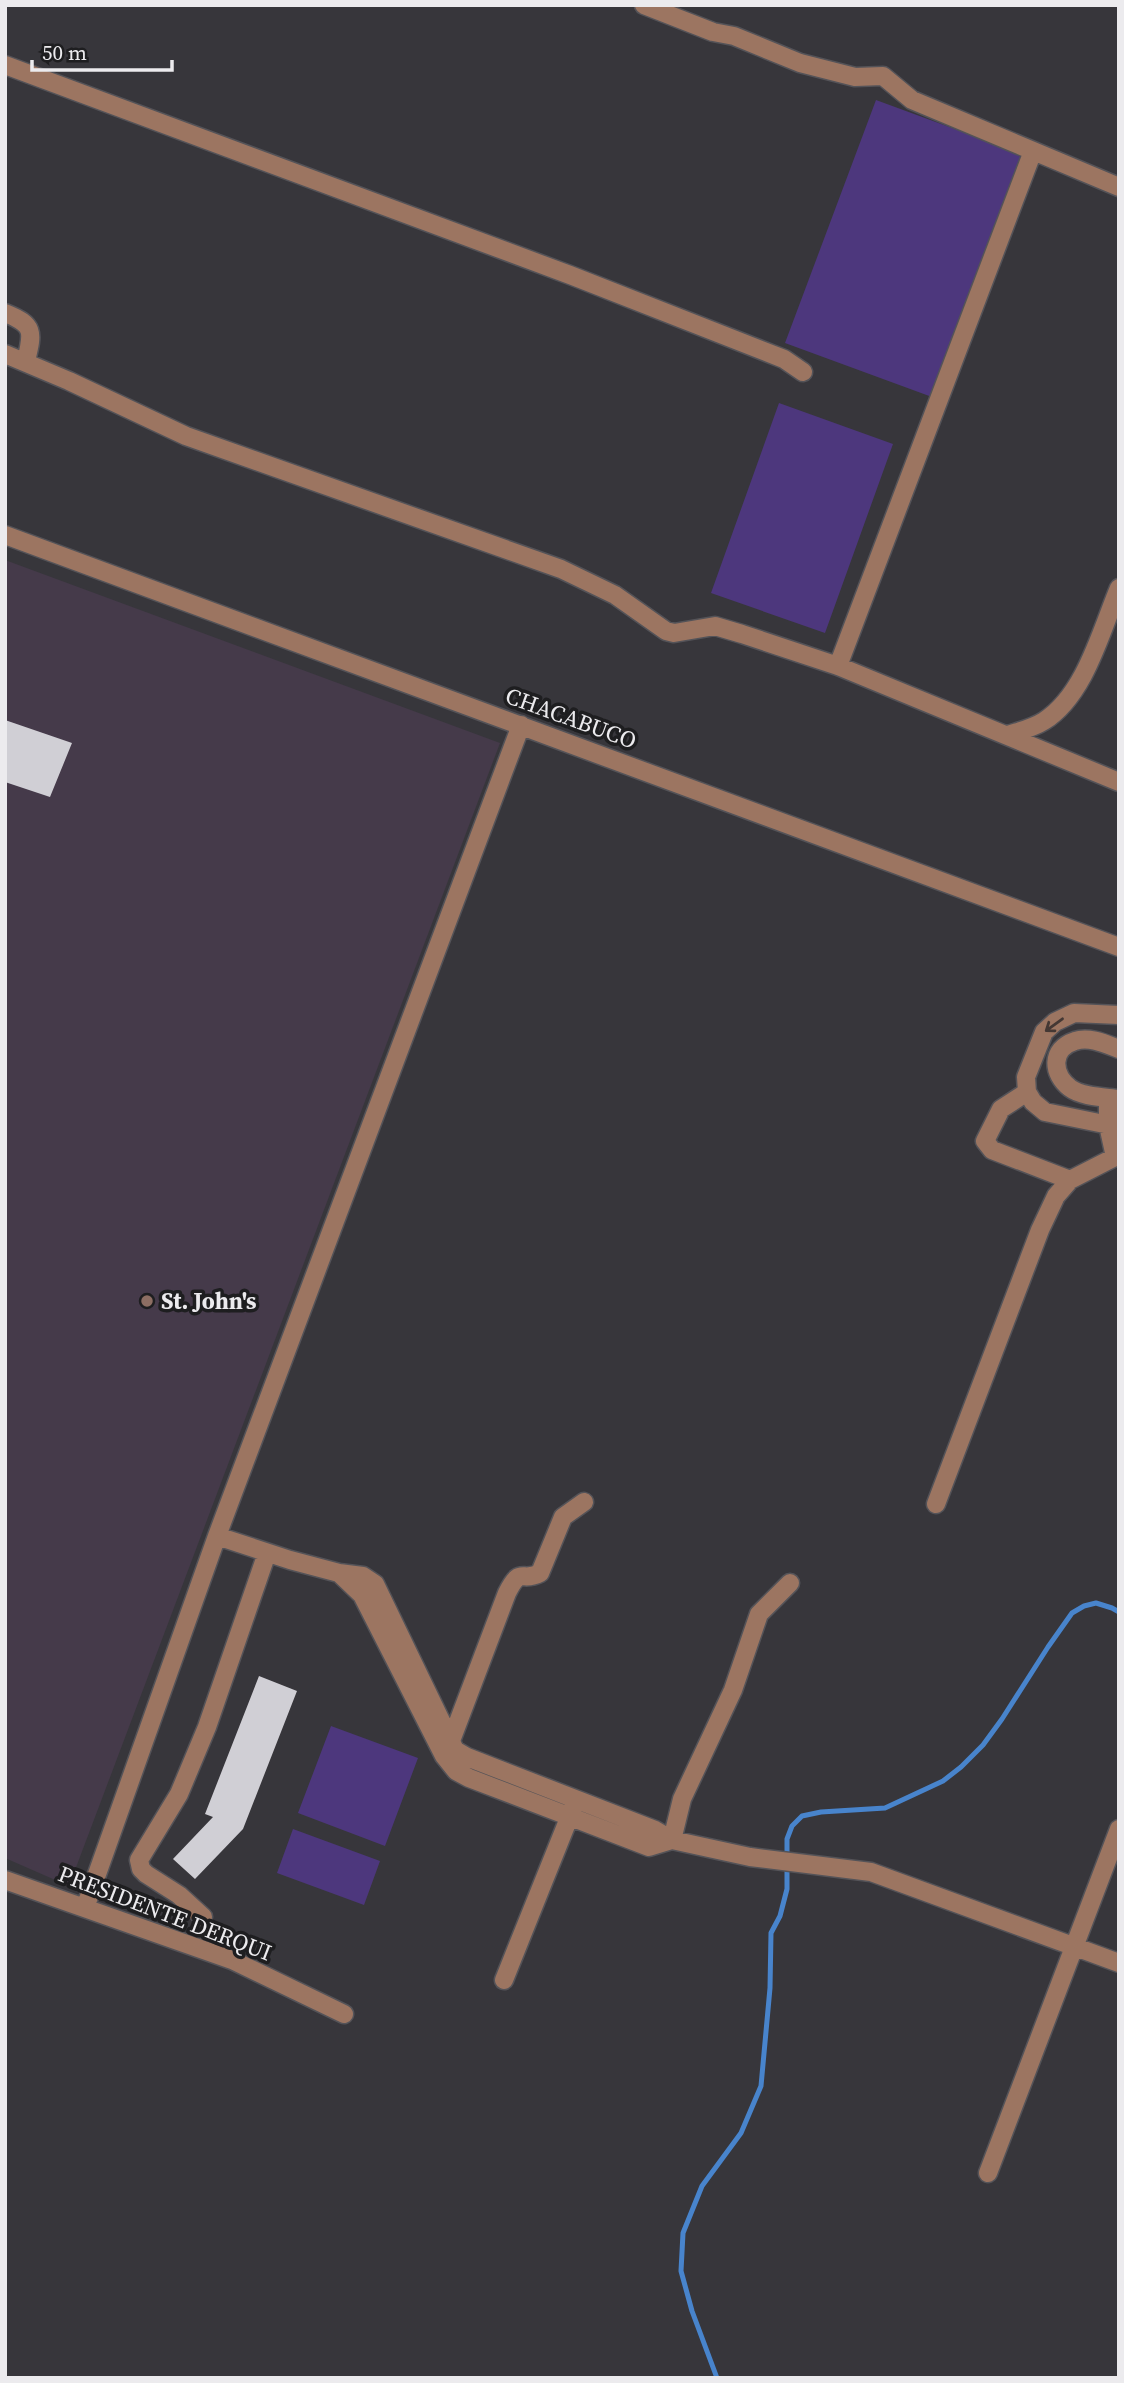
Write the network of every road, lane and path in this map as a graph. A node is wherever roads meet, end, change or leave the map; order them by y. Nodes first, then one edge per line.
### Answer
1 (644, 5) edge
2 (5, 65) edge
3 (1033, 151) junction
4 (1119, 187) edge
5 (5, 313) edge
6 (5, 354) edge
7 (26, 361) junction
8 (803, 372) dead end
9 (5, 535) edge
10 (1119, 588) edge
11 (838, 666) junction
12 (521, 725) junction
13 (1008, 735) junction
14 (1119, 782) edge
15 (1119, 947) edge
16 (1119, 1015) edge
17 (1119, 1049) edge
18 (1027, 1092) junction
19 (1113, 1098) edge
20 (1113, 1126) edge
21 (1117, 1156) edge
22 (1070, 1180) junction
23 (584, 1502) dead end
24 (936, 1504) dead end
25 (217, 1536) junction
26 (267, 1553) junction
27 (790, 1583) dead end
28 (448, 1749) junction
29 (576, 1800) junction
30 (569, 1817) junction
31 (1119, 1829) edge
32 (672, 1840) junction
33 (5, 1880) edge
34 (85, 1908) junction
35 (203, 1917) dead end
36 (1076, 1947) junction
37 (1119, 1963) edge
38 (504, 1980) dead end
39 (344, 2014) dead end
40 (988, 2173) dead end

1 - 3 street
2 - 8 street
3 - 4 street
3 - 11 street
5 - 7 street
6 - 7 street
7 - 11 street
9 - 12 street, CHACABUCO
10 - 13 street
11 - 13 street
12 - 15 street, CHACABUCO
12 - 25 street
13 - 14 street
16 -> 18 street
17 - 19 street
18 - 20 street
18 - 22 street
19 - 20 street
20 - 21 street
21 - 22 street
22 - 24 street
23 - 28 street
25 - 26 street
25 - 34 street
26 - 28 street
26 - 35 street
27 - 32 street
28 - 29 street
28 - 30 street
29 - 30 street
29 - 32 street
30 - 32 street
30 - 38 street
31 - 36 street
32 - 36 street
33 - 34 street, PRESIDENTE DERQUI
34 - 39 street, PRESIDENTE DERQUI
36 - 37 street
36 - 40 street

